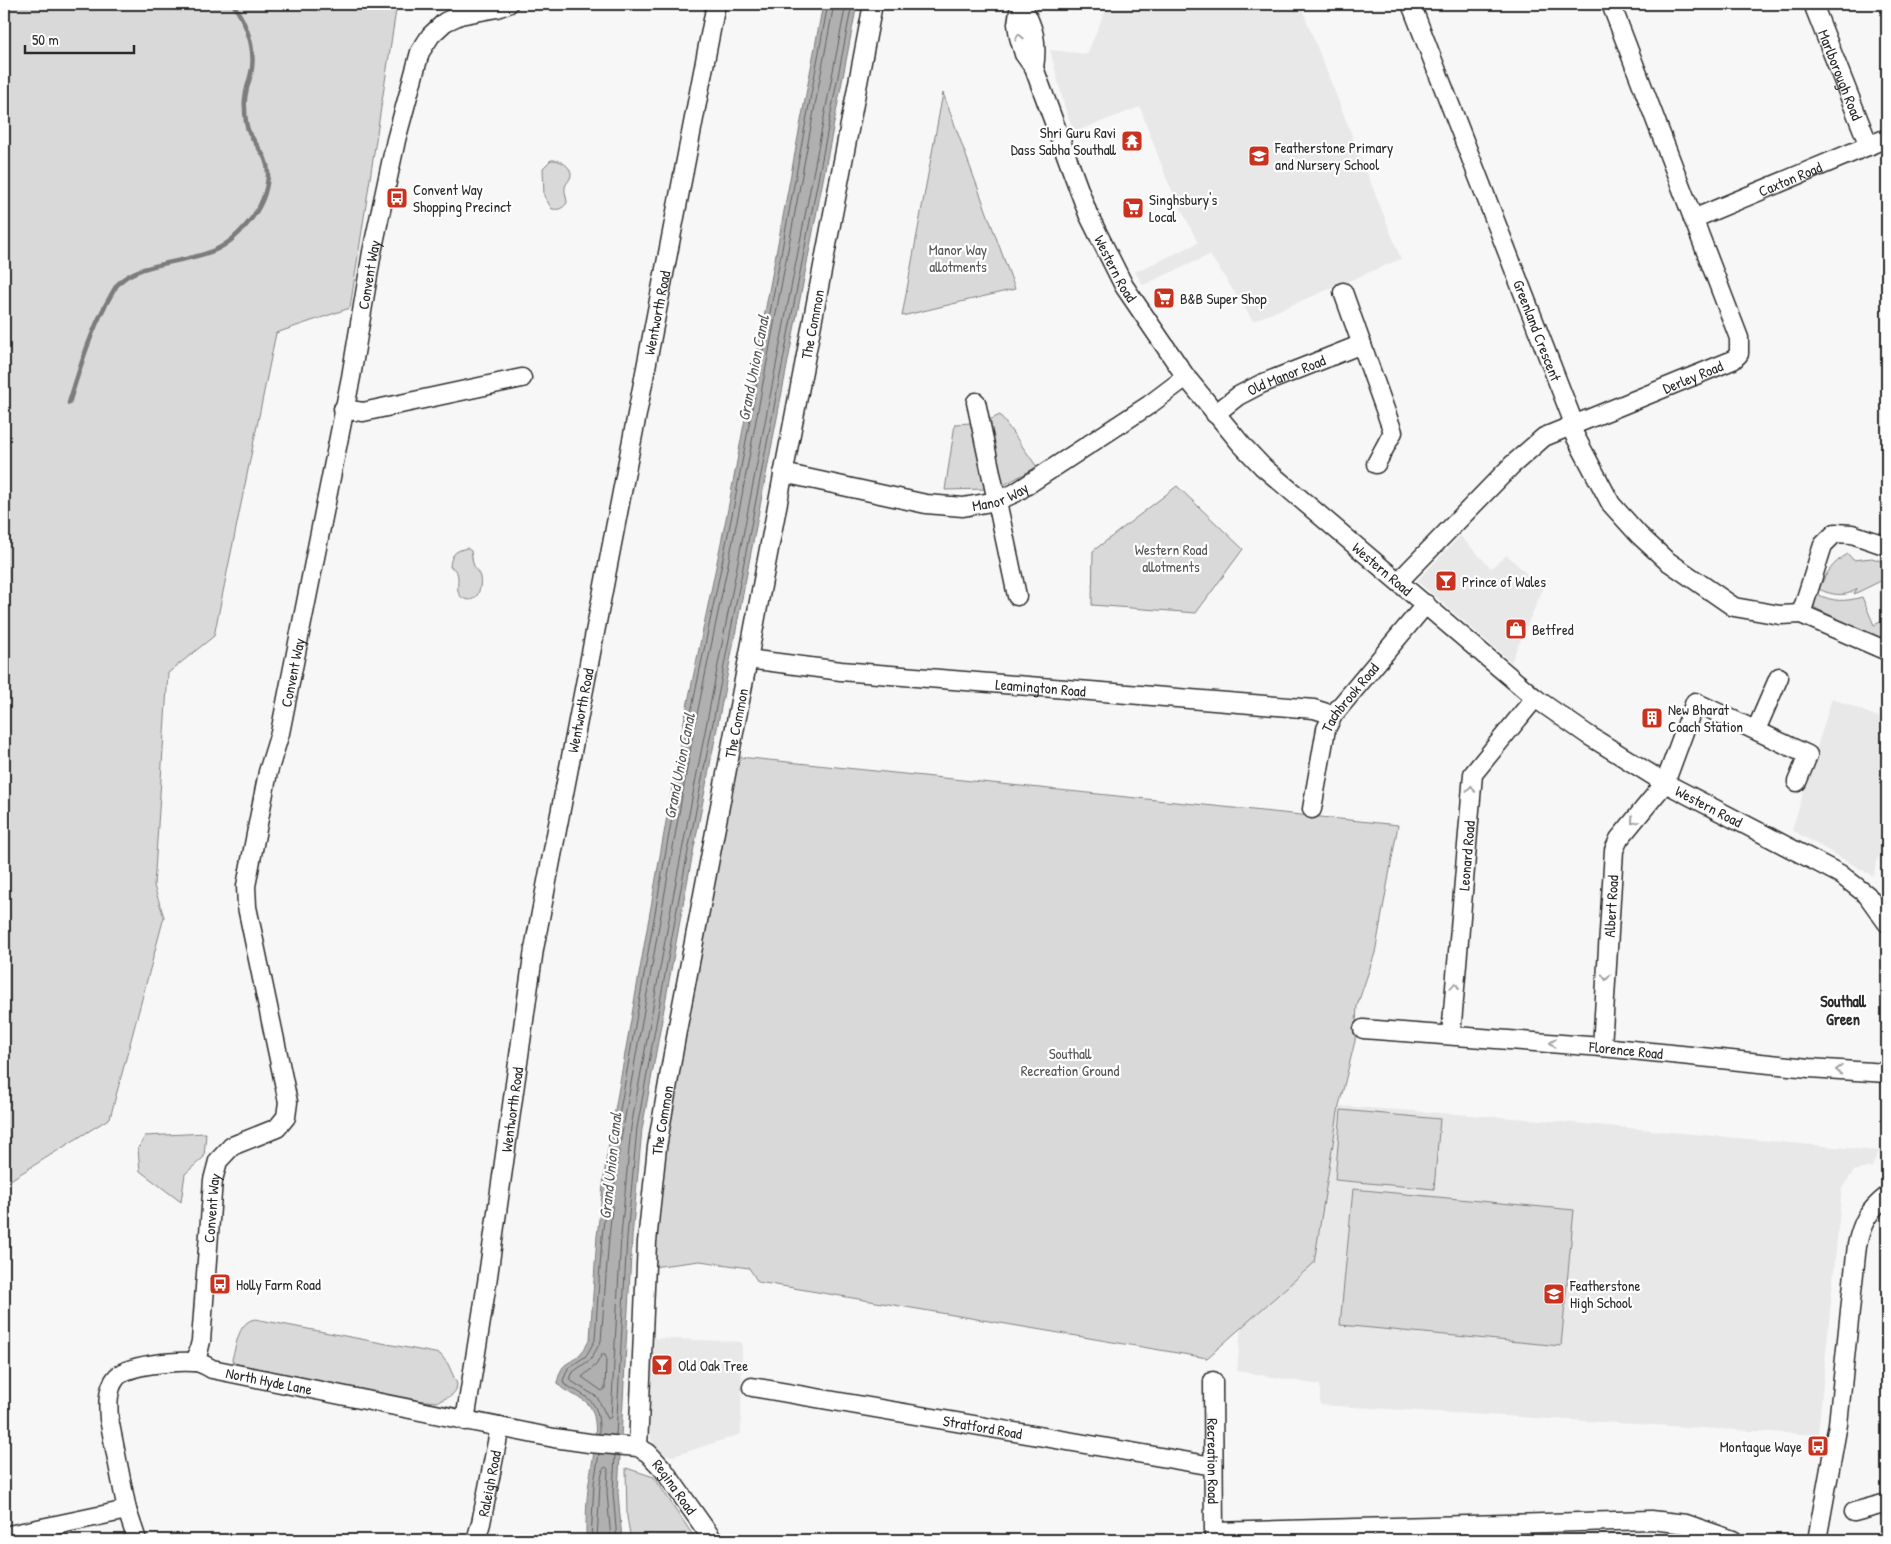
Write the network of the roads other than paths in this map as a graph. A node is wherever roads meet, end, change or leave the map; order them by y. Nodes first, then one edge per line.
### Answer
1 (508, 4) edge
2 (716, 4) edge
3 (873, 4) edge
4 (1021, 4) edge
5 (1411, 4) edge
6 (1611, 4) edge
7 (1813, 4) edge
8 (1887, 138) edge
9 (1869, 146) junction
10 (1694, 219) junction
11 (1343, 292) dead end
12 (1362, 344) junction
13 (1186, 377) junction
14 (522, 378) dead end
15 (976, 402) dead end
16 (343, 409) junction
17 (1215, 414) junction
18 (1572, 425) junction
19 (1376, 464) dead end
20 (783, 473) junction
21 (997, 501) junction
22 (1887, 546) edge
23 (1398, 581) junction
24 (1017, 596) dead end
25 (1426, 604) junction
26 (1801, 614) junction
27 (1887, 651) edge
28 (748, 659) junction
29 (1779, 677) dead end
30 (1535, 698) junction
31 (1333, 716) junction
32 (1756, 730) junction
33 (1797, 782) dead end
34 (1665, 783) junction
35 (1312, 808) dead end
36 (1887, 923) edge
37 (1363, 1029) dead end
38 (1451, 1035) junction
39 (1602, 1047) junction
40 (1887, 1073) edge
41 (1887, 1196) edge
42 (196, 1362) junction
43 (1213, 1381) dead end
44 (752, 1387) dead end
45 (465, 1421) junction
46 (500, 1427) junction
47 (632, 1446) junction
48 (1213, 1466) junction
49 (1887, 1503) edge
50 (127, 1510) junction
51 (1854, 1512) dead end
52 (4, 1536) edge
53 (1214, 1536) edge
54 (137, 1540) edge
55 (476, 1540) edge
56 (714, 1540) edge
57 (1733, 1540) edge
58 (1817, 1540) edge

1 - 16 street, Convent Way
2 - 45 street, Wentworth Road
3 - 20 street, The Common
4 - 13 street, Western Road
5 - 18 street, Greenland Crescent
6 - 10 street, Derley Road
7 - 9 street, Marlborough Road
8 - 9 street, Caxton Road
9 - 10 street, Caxton Road
10 - 18 street, Derley Road
11 - 12 street
12 - 17 street, Old Manor Road
12 - 19 street
13 - 17 street, Western Road
13 - 21 street, Manor Way
14 - 16 street
15 - 21 street
16 - 42 street, Convent Way
17 - 23 street, Western Road
18 - 23 street, Derley Road
18 - 26 street, Greenland Crescent
20 - 21 street, Manor Way
20 - 28 street, The Common
21 - 24 street
22 - 26 street
23 - 25 street, Western Road
25 - 30 street, Western Road
25 - 31 street, Tachbrook Road
26 - 27 street
28 - 31 street, Leamington Road
28 - 47 street, The Common
29 - 32 street
30 - 34 street, Western Road
38 -> 30 street, Leonard Road
31 - 35 street, Tachbrook Road
32 - 33 street
32 - 34 street, Albert Road
34 - 36 street, Western Road
34 -> 39 street, Albert Road
37 - 38 street, Florence Road
39 -> 38 street, Florence Road
40 -> 39 street, Florence Road
41 - 58 street
42 - 45 street, North Hyde Lane
42 - 50 street, North Hyde Lane
43 - 48 street, Recreation Road
44 - 48 street, Stratford Road
45 - 46 street, North Hyde Lane
46 - 47 street, North Hyde Lane
46 - 55 street, Raleigh Road
47 - 56 street, Regina Road
48 - 53 street, Recreation Road
49 - 51 street
50 - 52 street
50 - 54 street, North Hyde Lane
53 - 57 street

